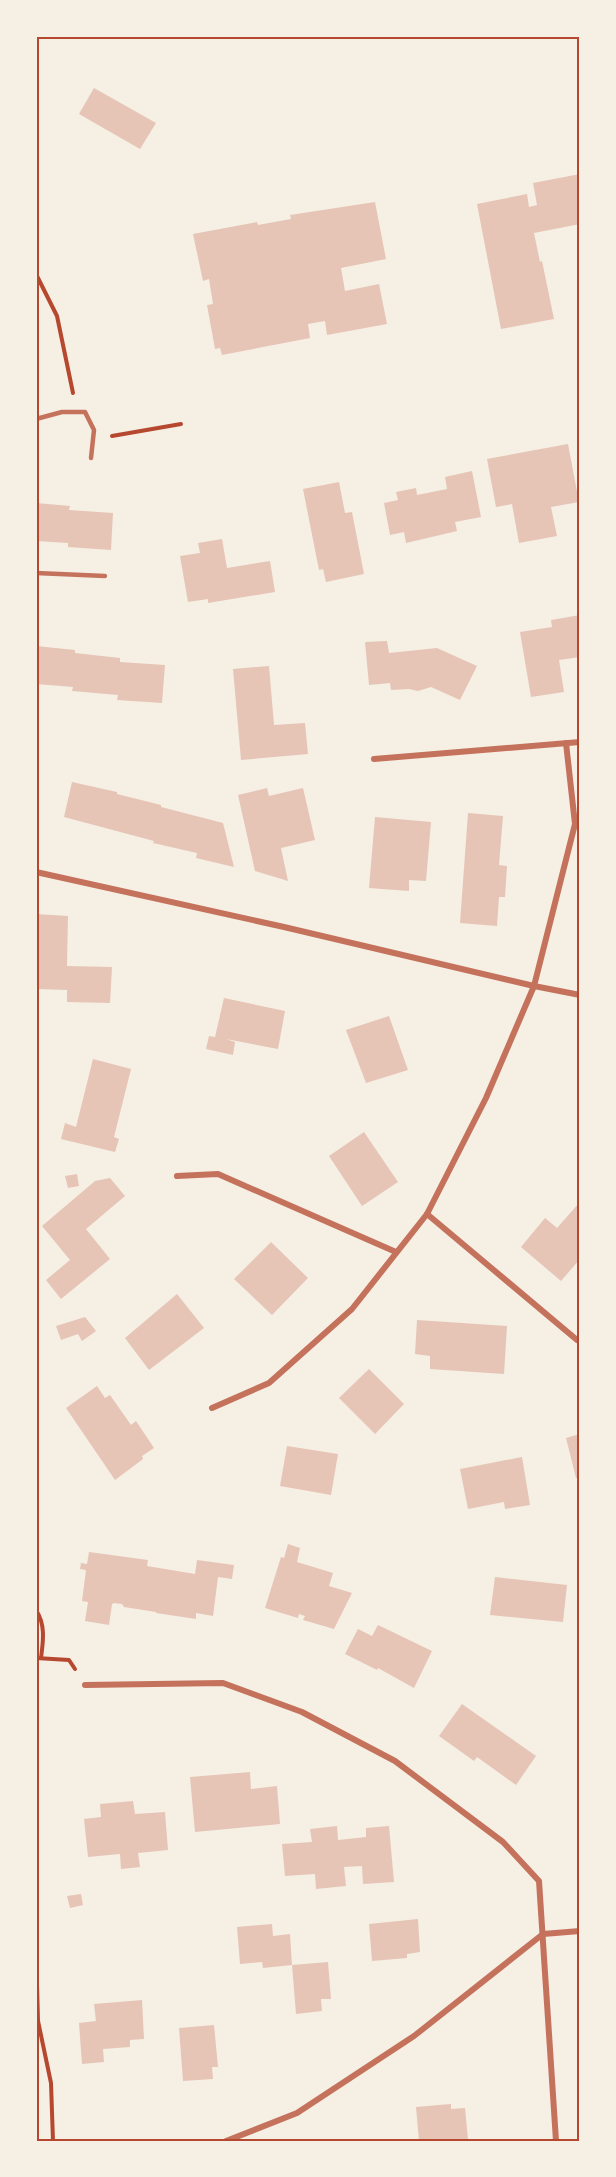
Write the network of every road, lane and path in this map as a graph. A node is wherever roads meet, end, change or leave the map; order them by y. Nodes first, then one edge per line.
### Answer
1 (36, 274) edge
2 (76, 412) junction
3 (36, 419) edge
4 (181, 424) dead end
5 (93, 439) junction
6 (91, 458) dead end
7 (36, 573) edge
8 (105, 576) dead end
9 (580, 742) edge
10 (566, 744) junction
11 (374, 759) dead end
12 (36, 872) edge
13 (534, 986) junction
14 (580, 995) edge
15 (177, 1176) dead end
16 (427, 1214) junction
17 (396, 1252) junction
18 (577, 1340) dead end
19 (212, 1408) dead end
20 (36, 1610) edge
21 (38, 1658) edge
22 (85, 1685) joint
23 (580, 1931) edge
24 (543, 1934) junction
25 (36, 1948) edge
26 (53, 2141) edge
27 (226, 2141) edge
28 (556, 2141) edge

1 - 2 path
2 - 3 lane
2 - 5 lane
4 - 5 path
5 - 6 lane
7 - 8 lane
9 - 10 street
10 - 11 street
10 - 13 street
12 - 13 street
13 - 14 street
13 - 16 street
15 - 17 street
16 - 17 street
16 - 18 street
17 - 19 street
20 - 21 path
21 - 22 path
22 - 24 street
23 - 24 street
24 - 27 street
24 - 28 street
25 - 26 path

